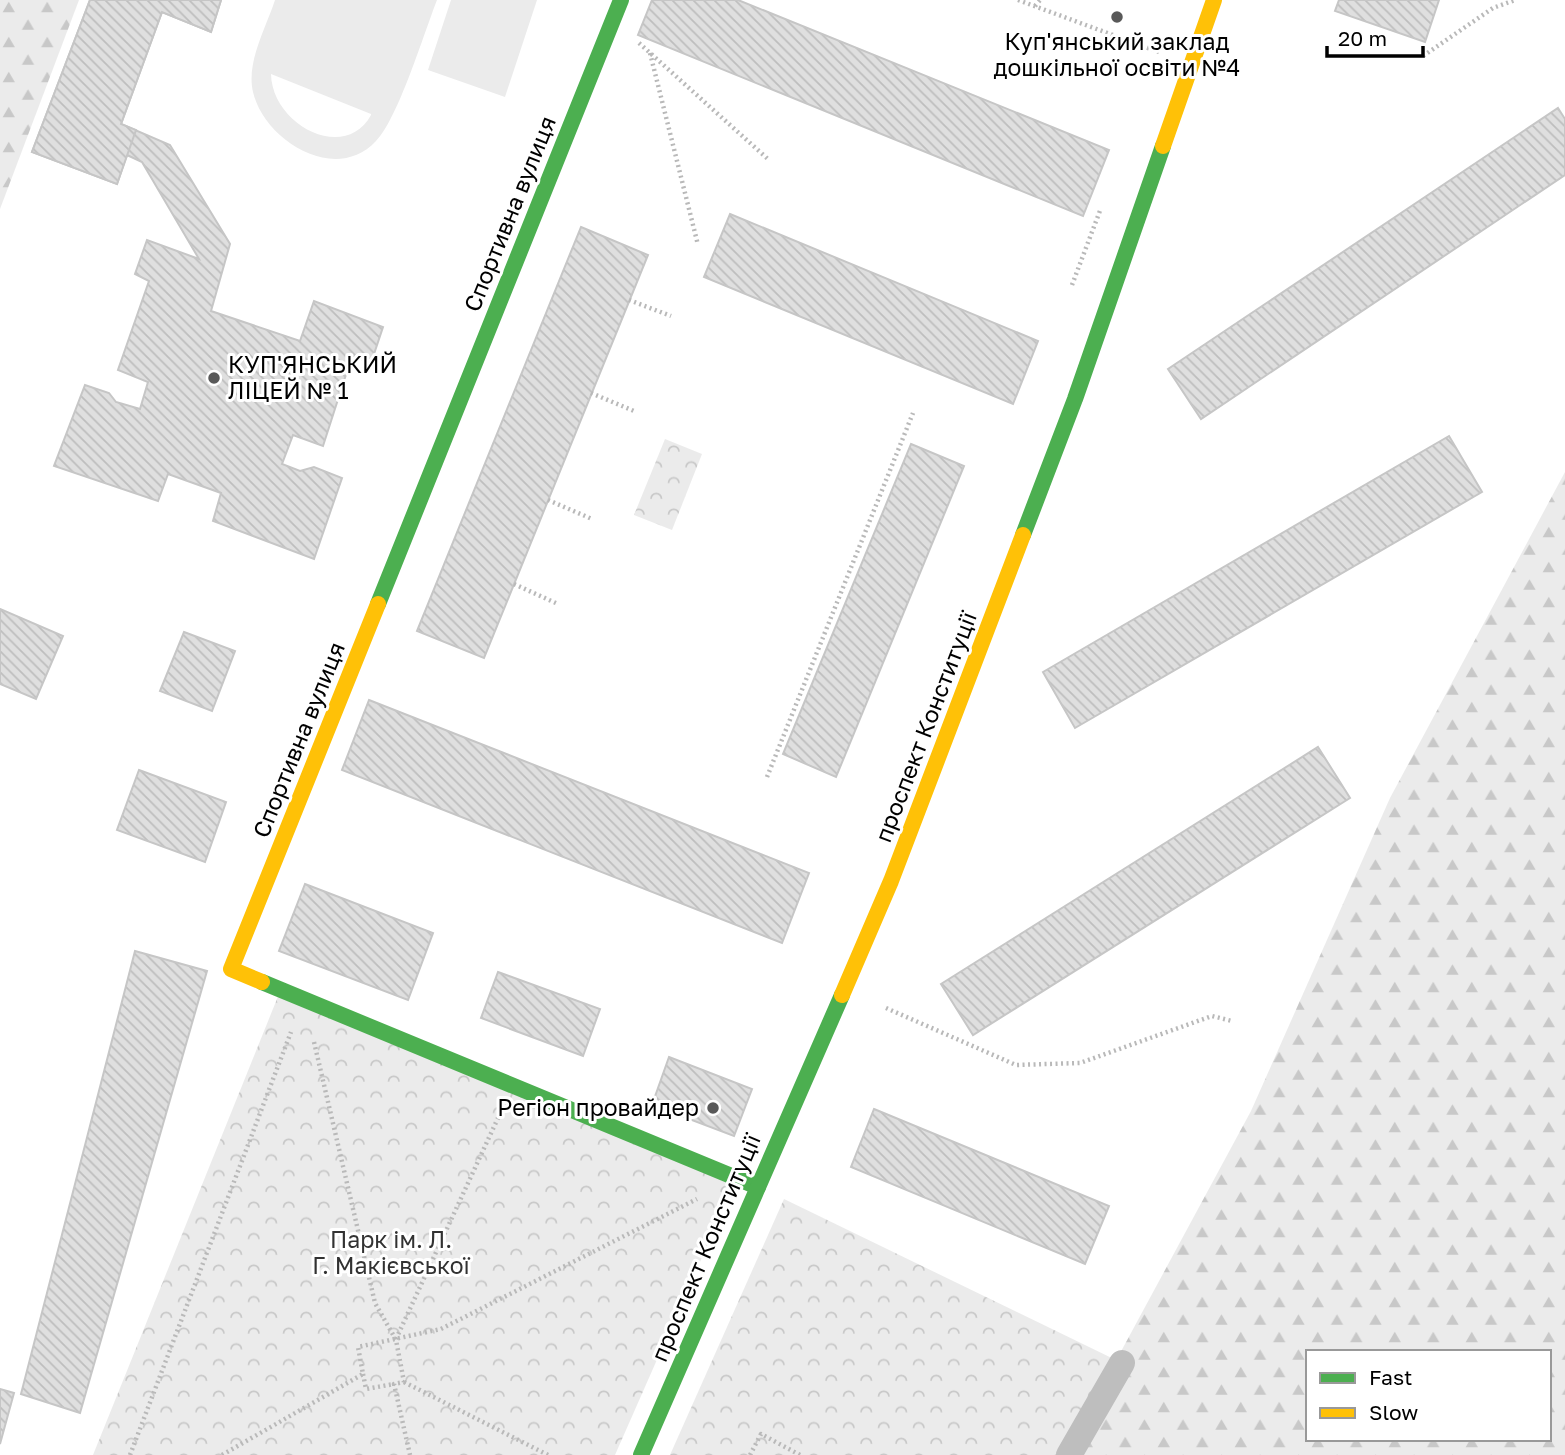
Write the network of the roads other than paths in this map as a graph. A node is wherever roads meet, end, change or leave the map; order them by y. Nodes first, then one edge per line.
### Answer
1 (621, 0) edge
2 (1214, 0) edge
3 (758, 1187) junction
4 (1122, 1363) dead end
5 (641, 1455) edge
6 (1069, 1455) edge

1 - 3 street, Спортивна вулиця
2 - 3 street, проспект Конституції
3 - 5 street, проспект Конституції
4 - 6 street

